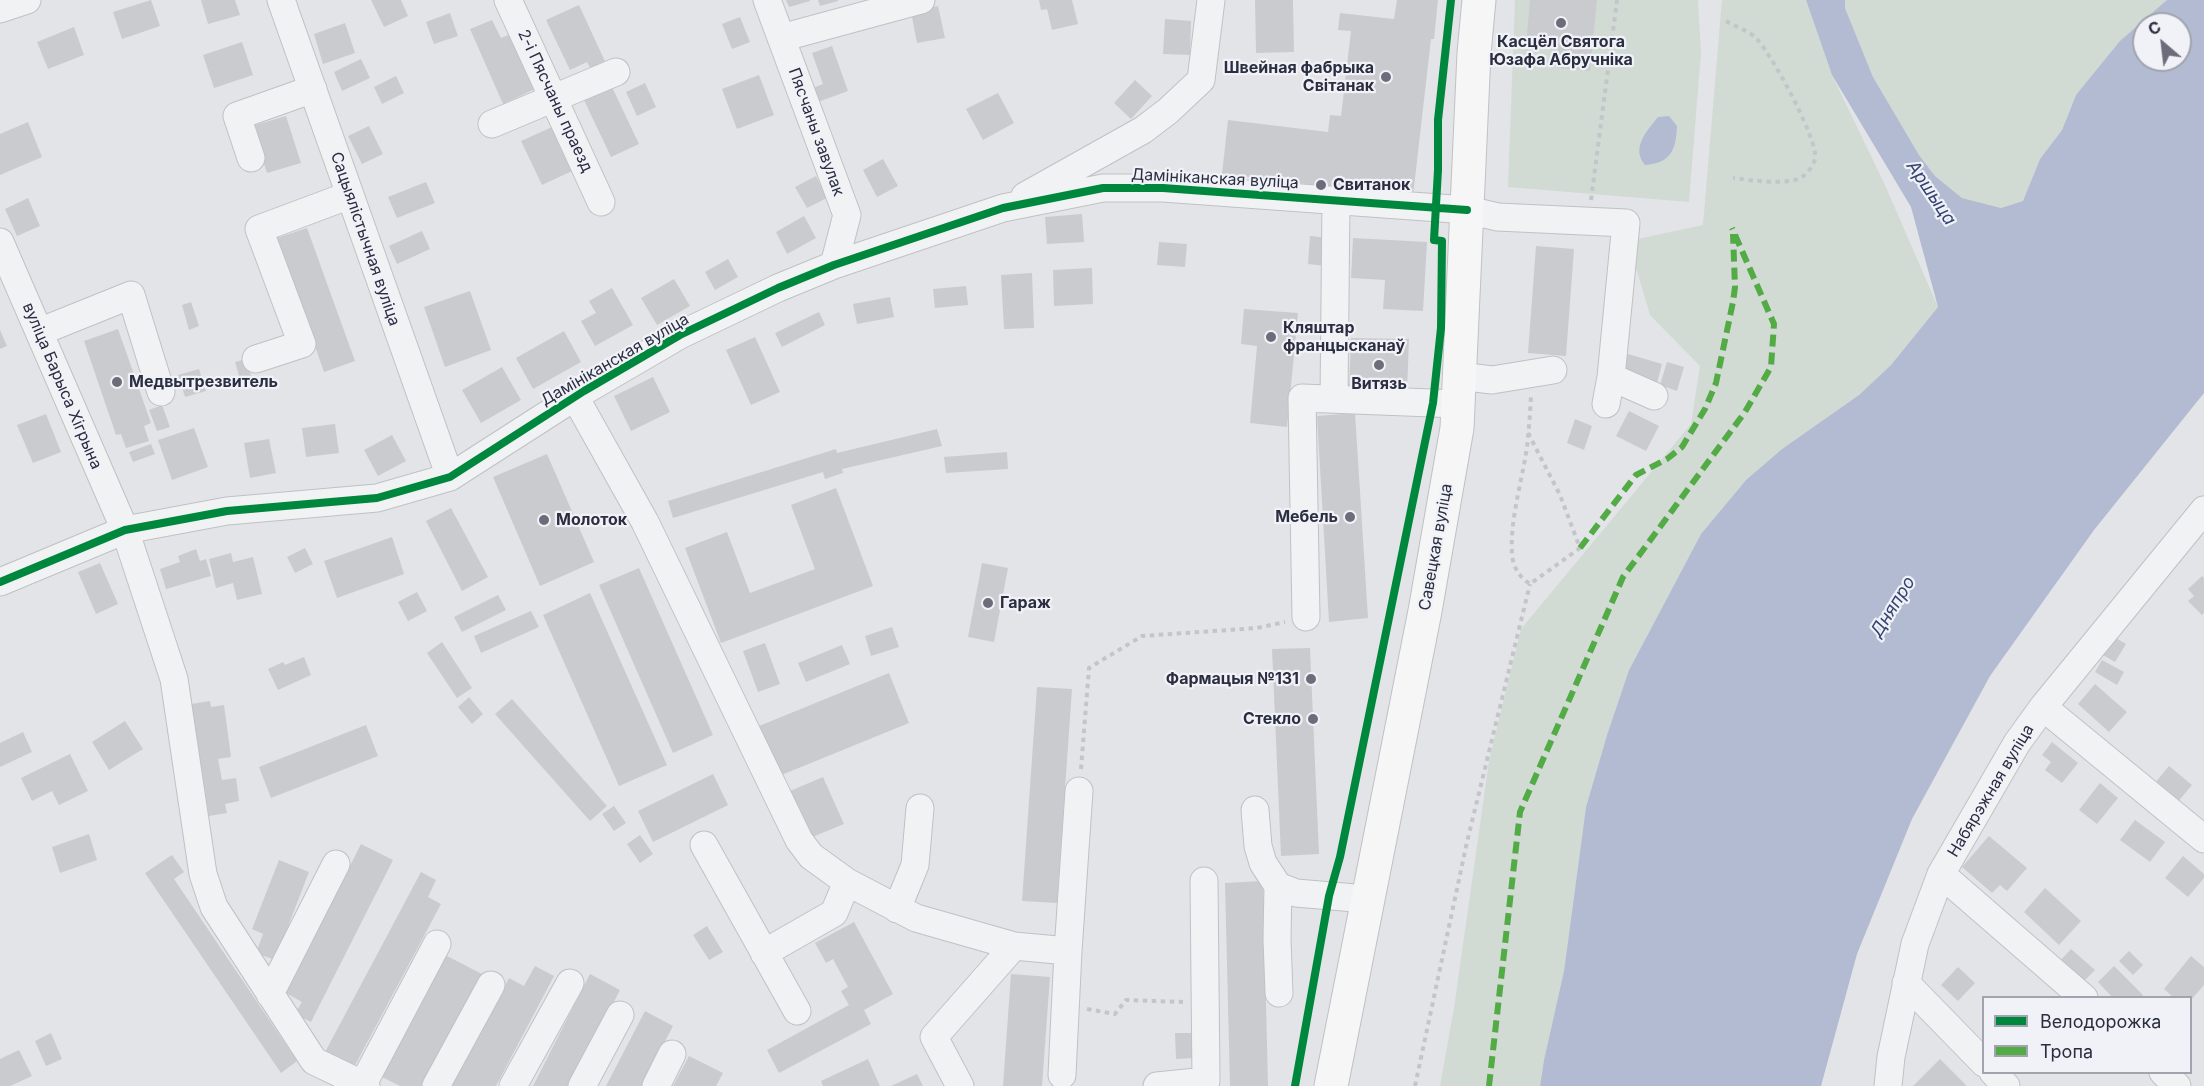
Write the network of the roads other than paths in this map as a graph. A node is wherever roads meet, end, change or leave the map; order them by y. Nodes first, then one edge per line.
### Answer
1 (27, 0) edge
2 (281, 0) edge
3 (508, 0) edge
4 (767, 0) edge
5 (921, 0) edge
6 (1211, 0) edge
7 (1479, 0) edge
8 (0, 9) edge
9 (781, 38) junction
10 (616, 72) dead end
11 (313, 89) junction
12 (553, 98) junction
13 (492, 124) dead end
14 (251, 158) dead end
15 (350, 195) junction
16 (1336, 200) junction
17 (601, 202) dead end
18 (1003, 208) junction
19 (1467, 210) junction
20 (0, 242) edge
21 (834, 265) junction
22 (39, 332) junction
23 (256, 359) dead end
24 (1542, 372) road end
25 (1611, 377) junction
26 (1459, 390) junction
27 (160, 392) dead end
28 (1653, 396) dead end
29 (574, 397) junction
30 (1334, 399) junction
31 (1606, 404) dead end
32 (450, 477) junction
33 (2204, 510) edge
34 (125, 530) junction
35 (0, 582) edge
36 (1306, 617) road end
37 (2043, 707) junction
38 (1079, 791) road end
39 (920, 808) dead end
40 (1255, 810) dead end
41 (2204, 839) edge
42 (704, 845) dead end
43 (336, 864) dead end
44 (1941, 874) junction
45 (1204, 881) dead end
46 (847, 882) junction
47 (1278, 886) junction
48 (1367, 898) junction
49 (897, 909) junction
50 (437, 944) dead end
51 (1014, 946) junction
52 (1068, 951) junction
53 (764, 952) junction
54 (570, 983) dead end
55 (1906, 983) junction
56 (491, 984) dead end
57 (1280, 993) dead end
58 (270, 994) junction
59 (2082, 996) edge
60 (797, 1011) dead end
61 (620, 1015) dead end
62 (672, 1054) dead end
63 (1982, 1062) edge
64 (1995, 1074) edge
65 (2165, 1074) edge
66 (1062, 1075) dead end
67 (364, 1085) edge
68 (436, 1086) edge
69 (513, 1086) edge
70 (582, 1086) edge
71 (656, 1086) edge
72 (960, 1086) edge
73 (1157, 1086) edge
74 (1331, 1086) edge
75 (1888, 1086) edge
76 (2006, 1086) edge
77 (2177, 1086) edge

1 - 8 street
2 - 11 street, Сацыялістычная вуліца
3 - 12 street, 2-і Пясчаны праезд
4 - 9 street, Пясчаны завулак
5 - 9 street
6 - 18 street
7 - 19 main road, Савецкая вуліца
9 - 21 street, Пясчаны завулак
10 - 12 street
11 - 14 street
11 - 15 street, Сацыялістычная вуліца
12 - 13 street
12 - 17 street, 2-і Пясчаны праезд
15 - 23 street
15 - 32 street, Сацыялістычная вуліца
16 - 18 street, Дамініканская вуліца
16 - 19 street, Дамініканская вуліца
16 - 30 street
18 - 21 street, Дамініканская вуліца
19 - 25 street, Дамініканская вуліца
19 - 26 main road, Савецкая вуліца
20 - 22 street, вуліца Барыса Хігрына
21 - 29 street, Дамініканская вуліца
22 - 27 street
22 - 34 street, вуліца Барыса Хігрына
24 - 26 street
25 - 28 street
25 - 31 street
26 - 30 street
26 - 48 main road, Савецкая вуліца
29 - 32 street, Дамініканская вуліца
29 - 46 street
30 - 36 street
32 - 34 street, Дамініканская вуліца
33 - 37 street, Набярэжная вуліца
34 - 35 street, Дамініканская вуліца
34 - 58 street, вуліца Барыса Хігрына
37 - 41 street
37 - 44 street, Набярэжная вуліца
38 - 52 street
39 - 49 street
40 - 47 street
42 - 53 street
43 - 58 street
44 - 55 street, Набярэжная вуліца
44 - 59 street
45 - 73 street
46 - 49 street
46 - 53 street
47 - 48 street
47 - 57 street
48 - 74 main road, Савецкая вуліца
49 - 51 street
50 - 67 street
51 - 52 street
51 - 72 street
52 - 66 street
53 - 60 street
54 - 69 street
55 - 63 street
55 - 75 street, Набярэжная вуліца
56 - 68 street
58 - 67 street, вуліца Барыса Хігрына
61 - 70 street
62 - 71 street
64 - 76 street
65 - 77 street

